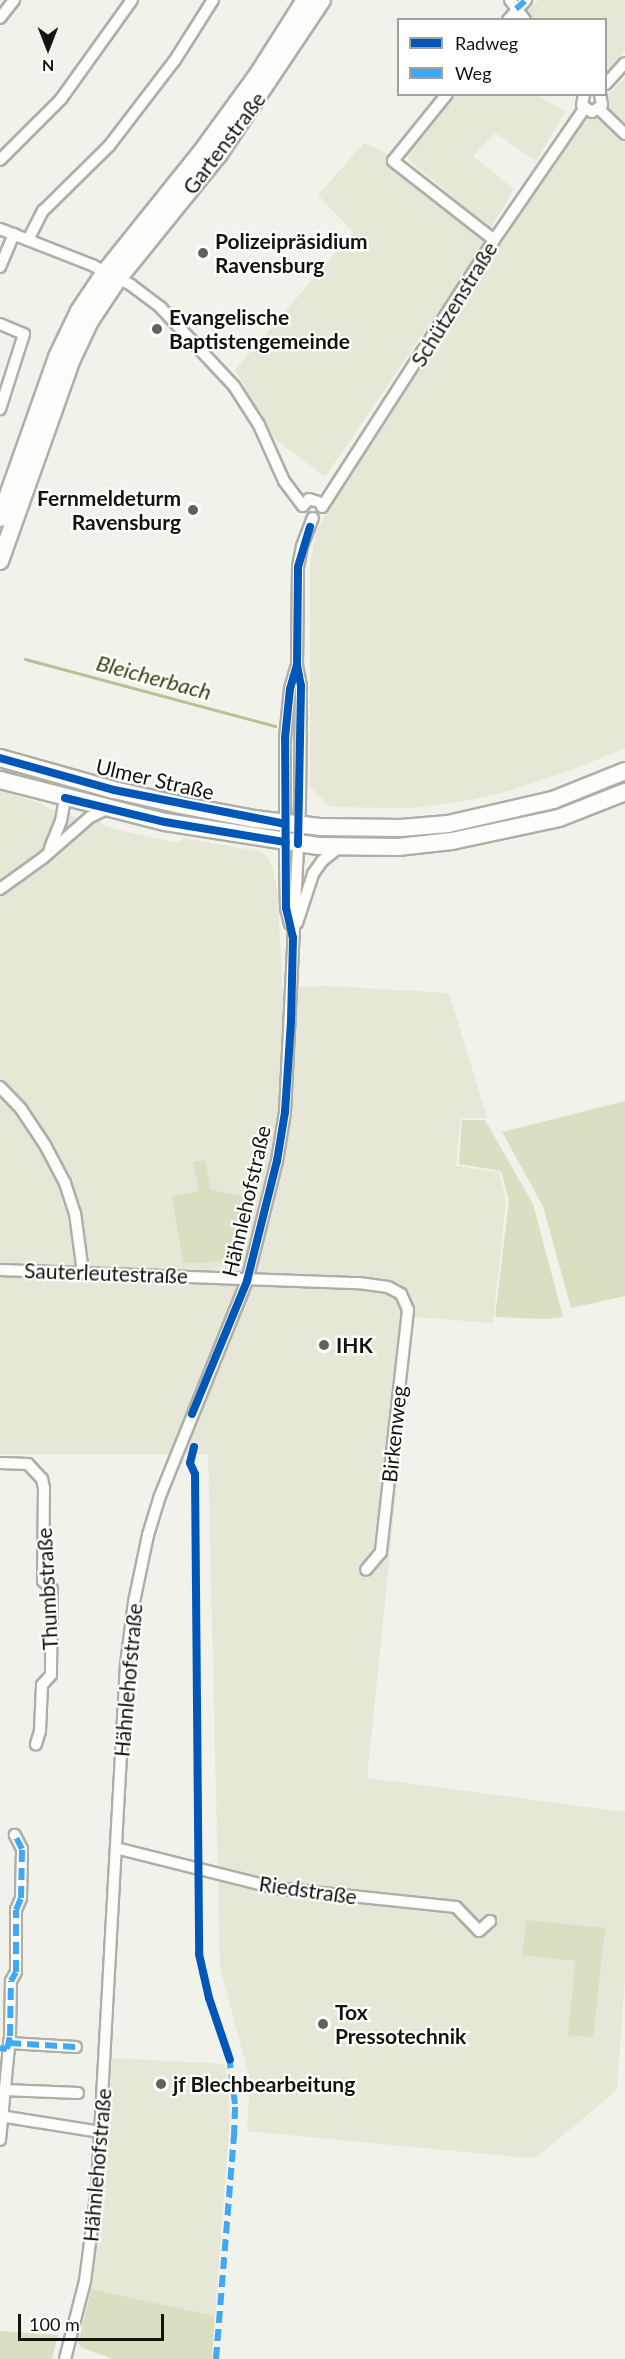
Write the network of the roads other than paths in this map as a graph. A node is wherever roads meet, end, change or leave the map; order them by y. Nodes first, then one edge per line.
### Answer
1 (14, 0) edge
2 (132, 0) edge
3 (213, 0) edge
4 (305, 0) edge
5 (322, 0) edge
6 (526, 0) edge
7 (513, 5) edge
8 (0, 18) edge
9 (523, 18) edge
10 (625, 63) edge
11 (607, 83) edge
12 (445, 96) edge
13 (583, 96) edge
14 (601, 96) edge
15 (584, 109) junction
16 (599, 109) junction
17 (625, 134) edge
18 (0, 160) edge
19 (0, 229) edge
20 (14, 234) junction
21 (28, 240) junction
22 (494, 240) junction
23 (0, 267) edge
24 (112, 275) junction
25 (0, 324) edge
26 (0, 410) edge
27 (301, 503) junction
28 (323, 504) junction
29 (0, 518) edge
30 (311, 521) junction
31 (0, 561) edge
32 (2, 758) edge
33 (625, 771) edge
34 (0, 780) edge
35 (625, 792) edge
36 (65, 798) junction
37 (107, 809) junction
38 (292, 825) junction
39 (291, 843) junction
40 (339, 846) junction
41 (48, 851) junction
42 (0, 889) edge
43 (293, 938) junction
44 (0, 1087) edge
45 (0, 1270) edge
46 (83, 1272) junction
47 (247, 1281) junction
48 (401, 1294) joint
49 (0, 1463) edge
50 (366, 1570) dead end
51 (36, 1744) dead end
52 (15, 1834) dead end
53 (116, 1848) junction
54 (490, 1921) dead end
55 (5, 2047) edge
56 (76, 2047) dead end
57 (4, 2091) junction
58 (78, 2093) dead end
59 (2, 2116) edge
60 (101, 2132) junction
61 (0, 2140) edge
62 (65, 2359) edge

1 - 8 street
2 - 18 street
3 - 21 street
4 - 24 main road, Gartenstraße
5 - 24 main road, Gartenstraße
6 - 7 street
7 - 9 street
10 - 11 street
12 - 22 street
13 - 15 street
14 - 16 street
15 - 16 street
15 - 22 street, Schützenstraße
16 - 17 street
19 - 20 street
20 - 21 street
20 - 23 street
21 - 24 street
22 - 28 street, Schützenstraße
24 - 27 street
24 - 29 main road, Gartenstraße
24 - 31 main road, Gartenstraße
25 - 26 street
27 - 28 street
27 - 30 street
28 - 30 street, Schützenstraße
30 - 38 street
32 - 38 main road, Ulmer Straße
33 - 38 main road, Ulmer Straße
34 - 36 main road, Ulmer Straße
35 - 40 main road, Ulmer Straße
36 - 37 main road, Ulmer Straße
36 - 41 street
37 - 39 main road, Ulmer Straße
37 - 41 street
38 - 39 street
39 - 40 main road, Ulmer Straße
39 - 43 street
40 - 43 street
41 - 42 street
43 - 47 street, Hähnlehofstraße
44 - 46 street
45 - 46 street, Sauterleutestraße
46 - 47 street, Sauterleutestraße
47 - 48 street, Sauterleutestraße
47 - 53 street, Hähnlehofstraße
48 - 50 street, Birkenweg
49 - 51 street, Thumbstraße
52 - 55 street
53 - 54 street, Riedstraße
53 - 60 street, Hähnlehofstraße
55 - 56 street
55 - 57 street
57 - 58 street
57 - 59 street
59 - 60 street
59 - 61 street
60 - 62 street, Hähnlehofstraße

